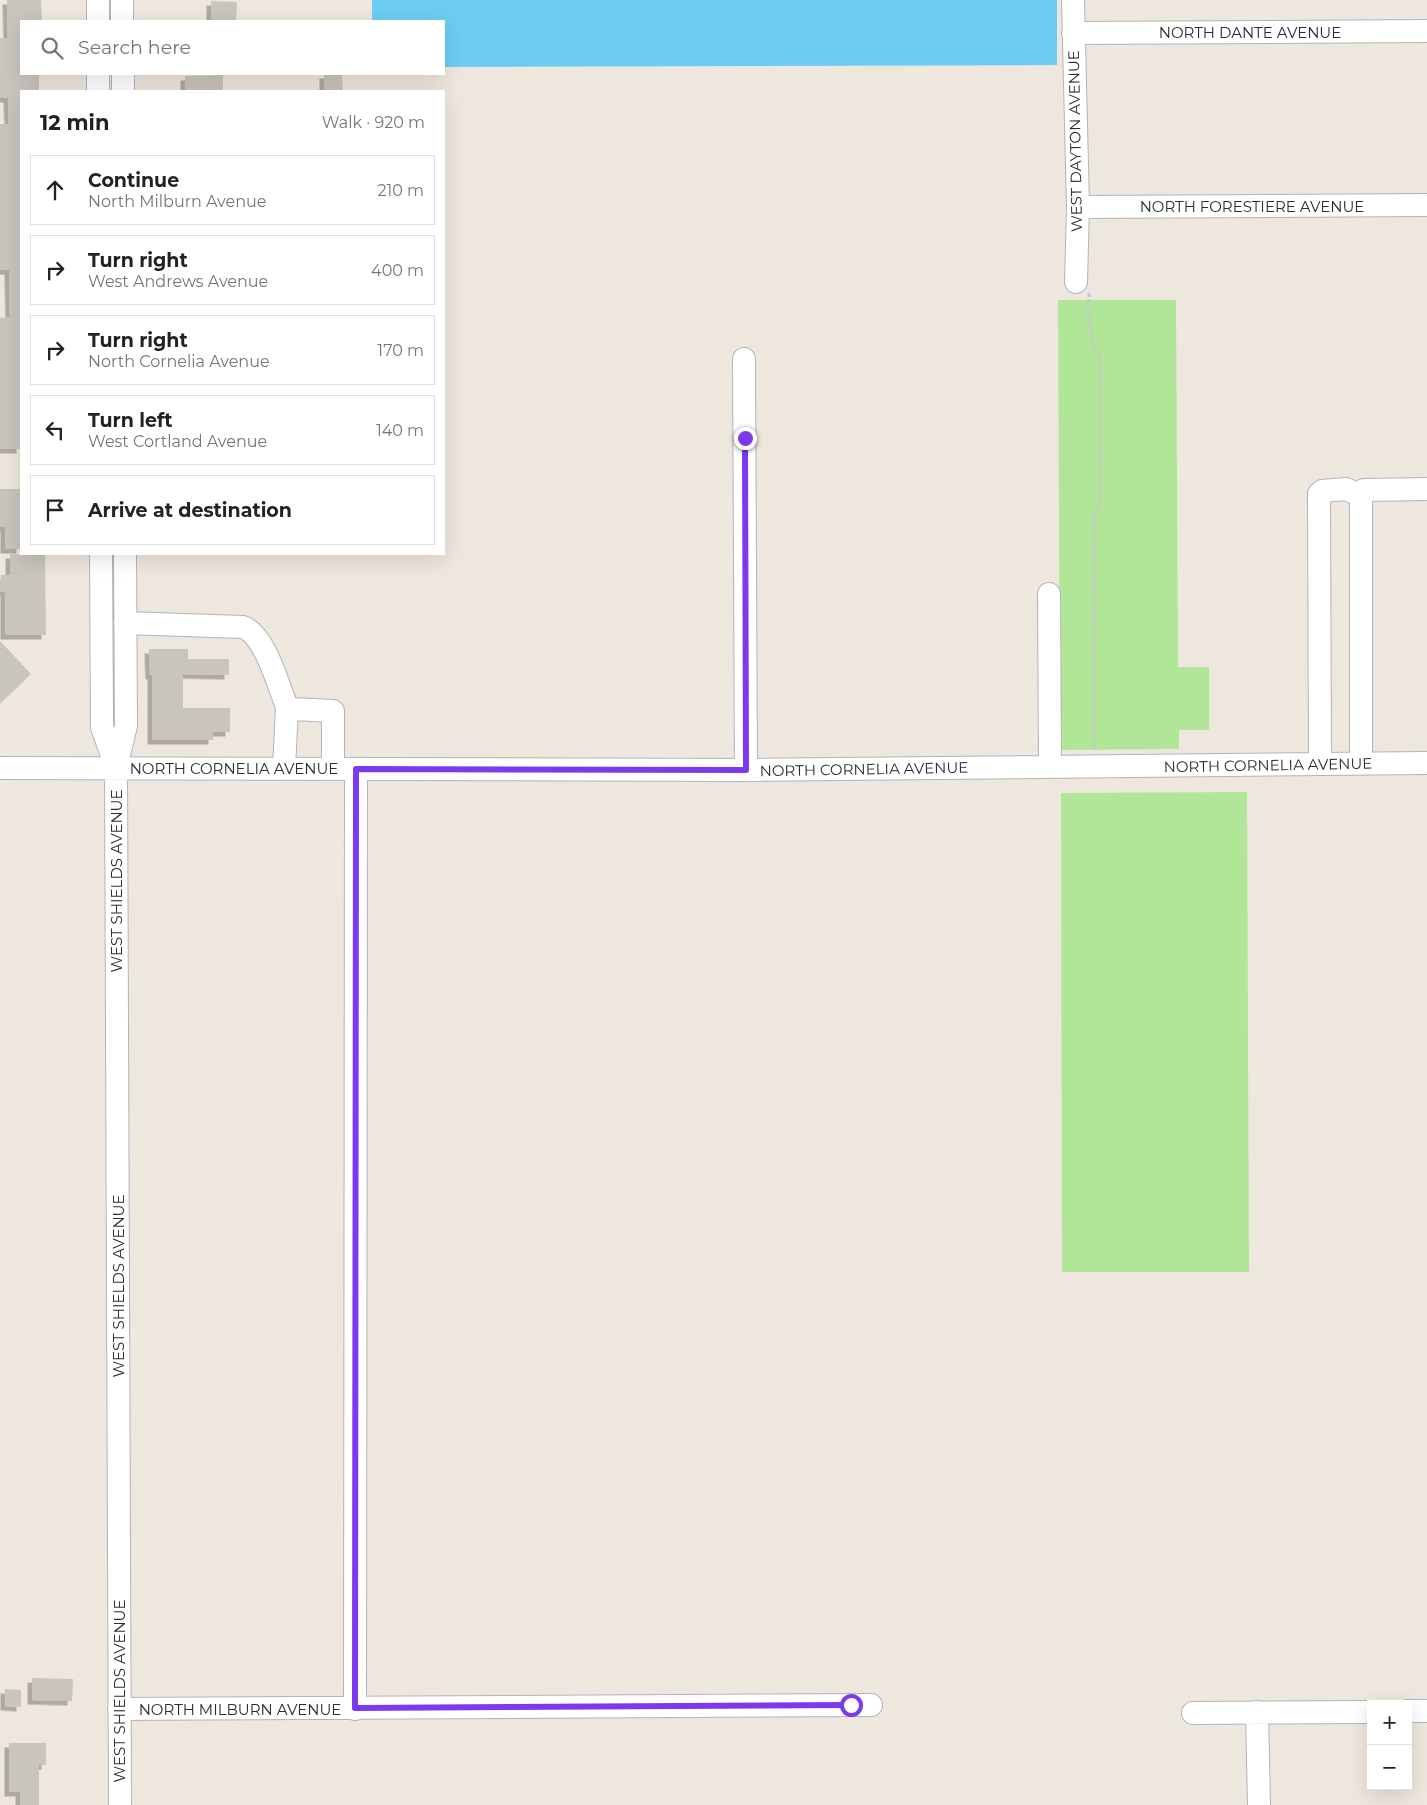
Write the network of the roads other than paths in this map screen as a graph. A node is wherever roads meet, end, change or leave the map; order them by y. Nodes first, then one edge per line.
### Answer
1 (98, 0) edge
2 (122, 0) edge
3 (1073, 0) edge
4 (98, 20) edge
5 (122, 20) edge
6 (1427, 31) edge
7 (1073, 34) junction
8 (98, 75) edge
9 (122, 75) edge
10 (98, 90) edge
11 (123, 90) edge
12 (1427, 205) edge
13 (1078, 207) junction
14 (1076, 282) road end
15 (744, 359) dead end
16 (1427, 489) edge
17 (1361, 496) junction
18 (101, 555) edge
19 (125, 555) edge
20 (1049, 594) dead end
21 (125, 624) junction
22 (287, 707) junction
23 (1427, 763) edge
24 (1320, 764) junction
25 (1361, 764) junction
26 (116, 767) junction
27 (1050, 767) junction
28 (0, 768) edge
29 (284, 768) junction
30 (333, 769) junction
31 (356, 769) junction
32 (746, 770) junction
33 (871, 1705) dead end
34 (355, 1708) junction
35 (119, 1709) junction
36 (1412, 1711) edge
37 (1427, 1711) edge
38 (1257, 1712) junction
39 (1367, 1712) edge
40 (1193, 1713) dead end
41 (120, 1805) edge
42 (1259, 1805) edge

1 - 4 street
2 - 5 street
3 - 7 street, WEST DAYTON AVENUE
6 - 7 street, NORTH DANTE AVENUE
7 - 13 street, WEST DAYTON AVENUE
8 - 10 street
9 - 11 street
12 - 13 street, NORTH FORESTIERE AVENUE
13 - 14 street, WEST DAYTON AVENUE
15 - 32 street
16 - 17 street
17 - 24 street
17 - 25 street
18 - 26 street, WEST SHIELDS AVENUE
19 - 21 street, WEST SHIELDS AVENUE
20 - 27 street
21 - 22 street
21 - 26 street, WEST SHIELDS AVENUE
22 - 29 street
22 - 30 street
23 - 25 street, NORTH CORNELIA AVENUE
24 - 25 street, NORTH CORNELIA AVENUE
24 - 27 street, NORTH CORNELIA AVENUE
26 - 28 street, NORTH CORNELIA AVENUE
26 - 29 street, NORTH CORNELIA AVENUE
26 - 35 street, WEST SHIELDS AVENUE
27 - 32 street, NORTH CORNELIA AVENUE
29 - 30 street, NORTH CORNELIA AVENUE
30 - 31 street, NORTH CORNELIA AVENUE
31 - 32 street, NORTH CORNELIA AVENUE
31 - 34 street
33 - 34 street, NORTH MILBURN AVENUE
34 - 35 street, NORTH MILBURN AVENUE
35 - 41 street, WEST SHIELDS AVENUE
36 - 37 street
38 - 39 street
38 - 40 street
38 - 42 street

